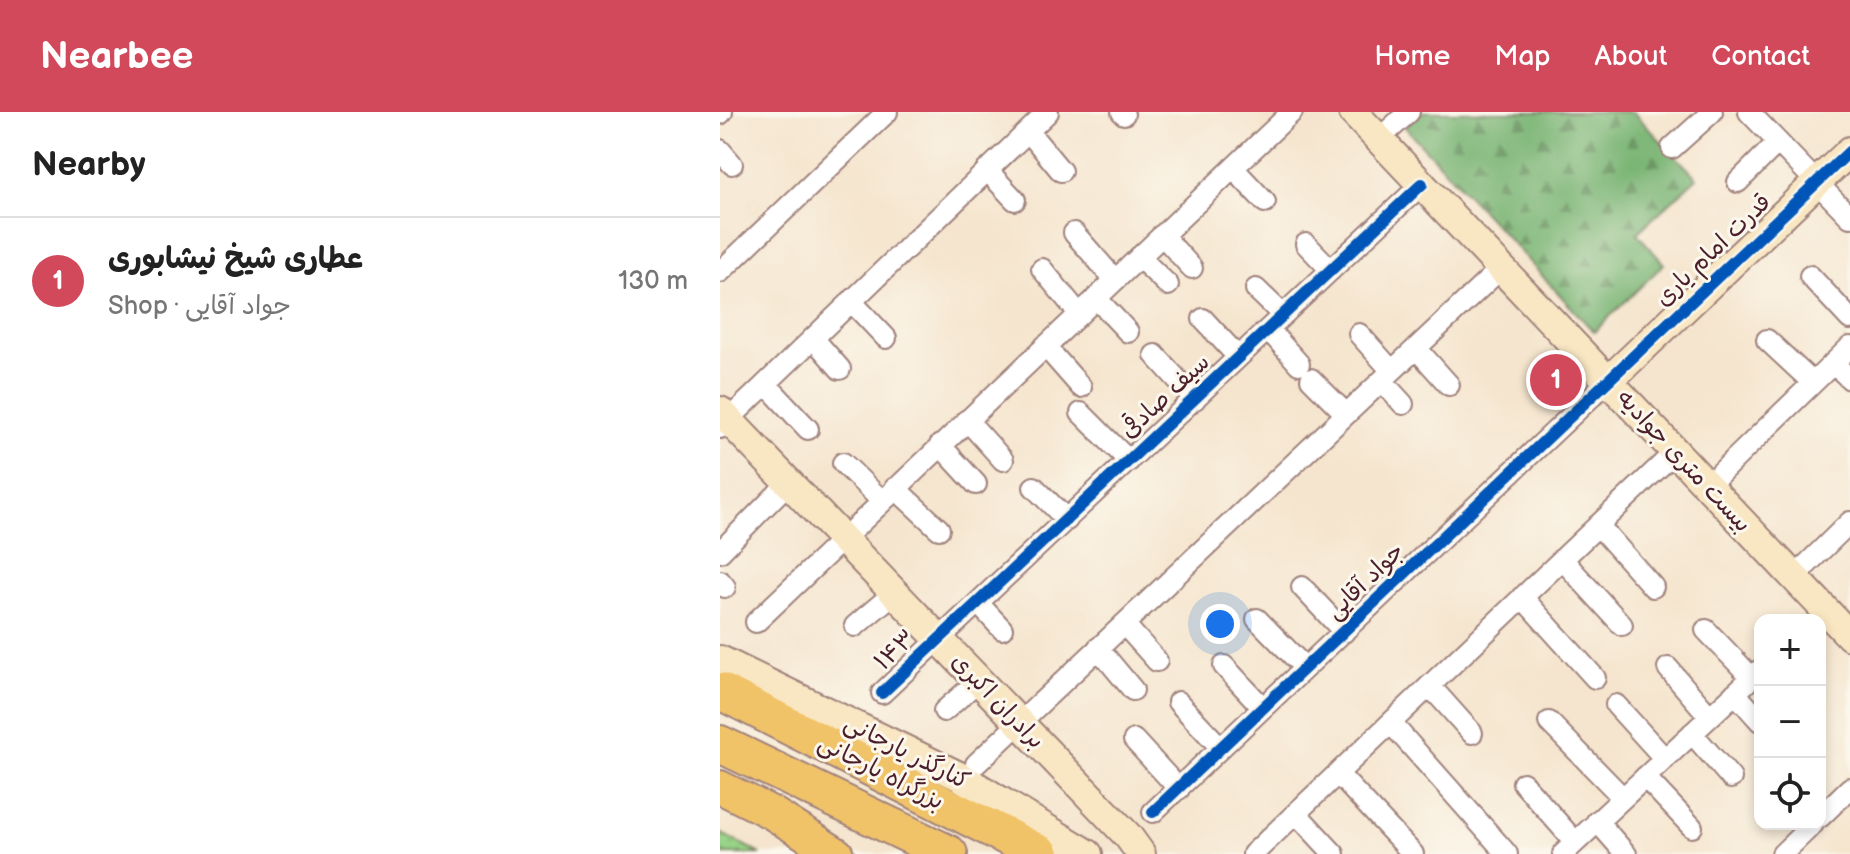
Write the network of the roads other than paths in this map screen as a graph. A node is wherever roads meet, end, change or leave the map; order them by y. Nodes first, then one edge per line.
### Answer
1 (887, 112) edge
2 (1048, 112) edge
3 (1292, 112) edge
4 (1353, 112) edge
5 (1409, 112) edge
6 (1712, 112) edge
7 (1749, 112) edge
8 (1028, 131) junction
9 (1379, 139) junction
10 (1778, 142) junction
11 (1672, 148) dead end
12 (1850, 151) edge
13 (1233, 168) junction
14 (987, 170) junction
15 (1061, 171) dead end
16 (1738, 182) dead end
17 (1817, 182) junction
18 (1422, 184) junction
19 (1015, 200) dead end
20 (1265, 202) dead end
21 (1850, 217) edge
22 (1074, 233) dead end
23 (1162, 235) junction
24 (1306, 244) dead end
25 (1139, 257) junction
26 (1192, 268) dead end
27 (1501, 268) junction
28 (1042, 269) dead end
29 (1331, 270) junction
30 (720, 272) edge
31 (1810, 276) dead end
32 (1115, 280) junction
33 (1168, 285) dead end
34 (1256, 289) dead end
35 (1096, 298) junction
36 (851, 301) junction
37 (1079, 314) junction
38 (1283, 315) junction
39 (1203, 319) dead end
40 (1850, 319) edge
41 (1268, 329) junction
42 (1128, 332) dead end
43 (1359, 334) dead end
44 (813, 338) junction
45 (886, 338) dead end
46 (1767, 340) dead end
47 (1045, 346) junction
48 (1850, 347) edge
49 (1416, 348) junction
50 (1155, 355) dead end
51 (1238, 357) junction
52 (1833, 363) junction
53 (840, 369) dead end
54 (1387, 376) junction
55 (1850, 379) edge
56 (1608, 381) junction
57 (1813, 383) junction
58 (766, 384) junction
59 (1449, 385) dead end
60 (1081, 387) dead end
61 (1195, 399) junction
62 (1403, 404) dead end
63 (1081, 413) dead end
64 (1346, 414) junction
65 (723, 420) edge
66 (967, 420) junction
67 (808, 429) dead end
68 (940, 445) junction
69 (1675, 452) junction
70 (1003, 460) dead end
71 (1129, 461) junction
72 (843, 463) dead end
73 (788, 483) junction
74 (976, 484) dead end
75 (1707, 486) junction
76 (1034, 487) dead end
77 (888, 494) junction
78 (1067, 520) junction
79 (1850, 522) edge
80 (1598, 525) junction
81 (939, 529) dead end
82 (840, 539) junction
83 (720, 552) edge
84 (1562, 559) junction
85 (1794, 577) junction
86 (1302, 587) dead end
87 (1653, 587) dead end
88 (893, 594) junction
89 (1522, 597) junction
90 (978, 603) junction
91 (1818, 614) edge
92 (1257, 619) dead end
93 (1826, 620) edge
94 (756, 622) dead end
95 (1124, 624) junction
96 (1622, 625) dead end
97 (855, 626) dead end
98 (1002, 629) dead end
99 (1706, 630) dead end
100 (1344, 632) junction
101 (1850, 636) edge
102 (938, 640) junction
103 (1098, 648) junction
104 (720, 660) edge
105 (1157, 661) dead end
106 (1224, 666) dead end
107 (1305, 668) junction
108 (1668, 668) dead end
109 (1754, 672) edge
110 (1754, 676) edge
111 (1595, 678) dead end
112 (978, 681) junction
113 (1430, 686) junction
114 (1133, 690) dead end
115 (720, 691) edge
116 (882, 693) dead end
117 (1735, 693) junction
118 (1178, 702) dead end
119 (1616, 705) dead end
120 (1263, 708) junction
121 (944, 711) dead end
122 (1754, 714) edge
123 (1710, 717) junction
124 (1549, 722) dead end
125 (1018, 723) junction
126 (1391, 723) junction
127 (1472, 733) dead end
128 (1692, 733) junction
129 (1134, 740) dead end
130 (720, 744) edge
131 (1221, 748) junction
132 (1665, 759) junction
133 (976, 764) dead end
134 (1338, 774) junction
135 (1645, 777) junction
136 (1731, 778) dead end
137 (1523, 783) dead end
138 (720, 787) edge
139 (1850, 788) edge
140 (1179, 789) junction
141 (1623, 798) junction
142 (1826, 811) edge
143 (1153, 812) dead end
144 (1296, 813) junction
145 (1597, 821) junction
146 (1692, 827) dead end
147 (1807, 830) edge
148 (1569, 848) edge
149 (837, 854) edge
150 (949, 854) edge
151 (1041, 854) edge
152 (1088, 854) edge
153 (1141, 854) edge
154 (1253, 854) edge
155 (1334, 854) edge
156 (1413, 854) edge
157 (1507, 854) edge
158 (1626, 854) edge
159 (1782, 854) edge

1 - 30 street
2 - 8 street
3 - 13 street
4 - 9 street, بیست متری جوادیه
5 - 9 street
6 - 11 street
7 - 10 street
8 - 14 street
8 - 15 street
9 - 18 street, بیست متری جوادیه
10 - 16 street
10 - 17 street
12 - 17 street, قدرت امام یاری
13 - 20 street
13 - 23 street
14 - 19 street
14 - 36 street
17 - 21 street
17 - 56 street, قدرت امام یاری
18 - 27 street, بیست متری جوادیه
18 - 29 street, سیف صادقی
22 - 32 street
23 - 25 street
23 - 26 street
24 - 29 street
25 - 32 street
25 - 33 street
27 - 49 street
27 - 56 street, بیست متری جوادیه
28 - 37 street
29 - 38 street, سیف صادقی
31 - 40 street
32 - 35 street
34 - 38 street
35 - 37 street
35 - 42 street
36 - 44 street
36 - 45 street
37 - 47 street
38 - 41 street, سیف صادقی
39 - 51 street
41 - 51 street, سیف صادقی
41 - 64 street
43 - 54 street
44 - 53 street
44 - 58 street
46 - 57 street
47 - 60 street
47 - 66 street
48 - 52 street
49 - 54 street
49 - 59 street
50 - 61 street
51 - 61 street, سیف صادقی
52 - 55 street
52 - 57 street
54 - 62 street
54 - 64 street
56 - 69 street, بیست متری جوادیه
56 - 100 street, جواد آقایی
57 - 75 street
58 - 65 street
58 - 67 street
61 - 71 street, سیف صادقی
63 - 71 street
64 - 95 street
65 - 73 street, برادران اکبری
66 - 68 street
66 - 70 street
68 - 74 street
68 - 77 street
69 - 75 street, بیست متری جوادیه
69 - 80 street
71 - 78 street, سیف صادقی
72 - 77 street
73 - 82 street, برادران اکبری
73 - 83 street
75 - 85 street, بیست متری جوادیه
76 - 78 street
77 - 81 street
77 - 82 street
78 - 90 street, سیف صادقی
79 - 85 street
80 - 84 street
80 - 87 street
82 - 88 street, برادران اکبری
82 - 94 street
84 - 89 street
84 - 96 street
85 - 91 street, بیست متری جوادیه
86 - 100 street
88 - 97 street
88 - 102 street, برادران اکبری
89 - 111 street
89 - 113 street
90 - 98 street
90 - 102 street, سیف صادقی
92 - 107 street
93 - 101 street, بیست متری جوادیه
95 - 103 street
95 - 105 street
99 - 109 street
100 - 107 street, جواد آقایی
102 - 112 street, برادران اکبری
102 - 116 street, ۱۴۳
103 - 114 street
103 - 125 street
104 - 152 street, کنارگذر یارجانی
106 - 120 street
107 - 120 street, جواد آقایی
108 - 123 street
110 - 117 street
112 - 121 street
112 - 125 street, برادران اکبری
113 - 126 street
113 - 127 street
115 - 151 highway, بزرگراه یارجانی
117 - 122 street
117 - 123 street
118 - 131 street
119 - 132 street
120 - 131 street, جواد آقایی
123 - 128 street
124 - 141 street
125 - 133 street
125 - 153 street, برادران اکبری
126 - 134 street
126 - 157 street
128 - 132 street
128 - 136 street
129 - 140 street
130 - 150 highway, بزرگراه یارجانی
131 - 140 street, جواد آقایی
132 - 135 street
134 - 144 street
134 - 156 street
135 - 141 street
135 - 146 street
137 - 148 street
138 - 149 main road
139 - 142 street
140 - 143 street, جواد آقایی
141 - 145 street
144 - 154 street
144 - 155 street
145 - 148 street
145 - 158 street
147 - 159 street

